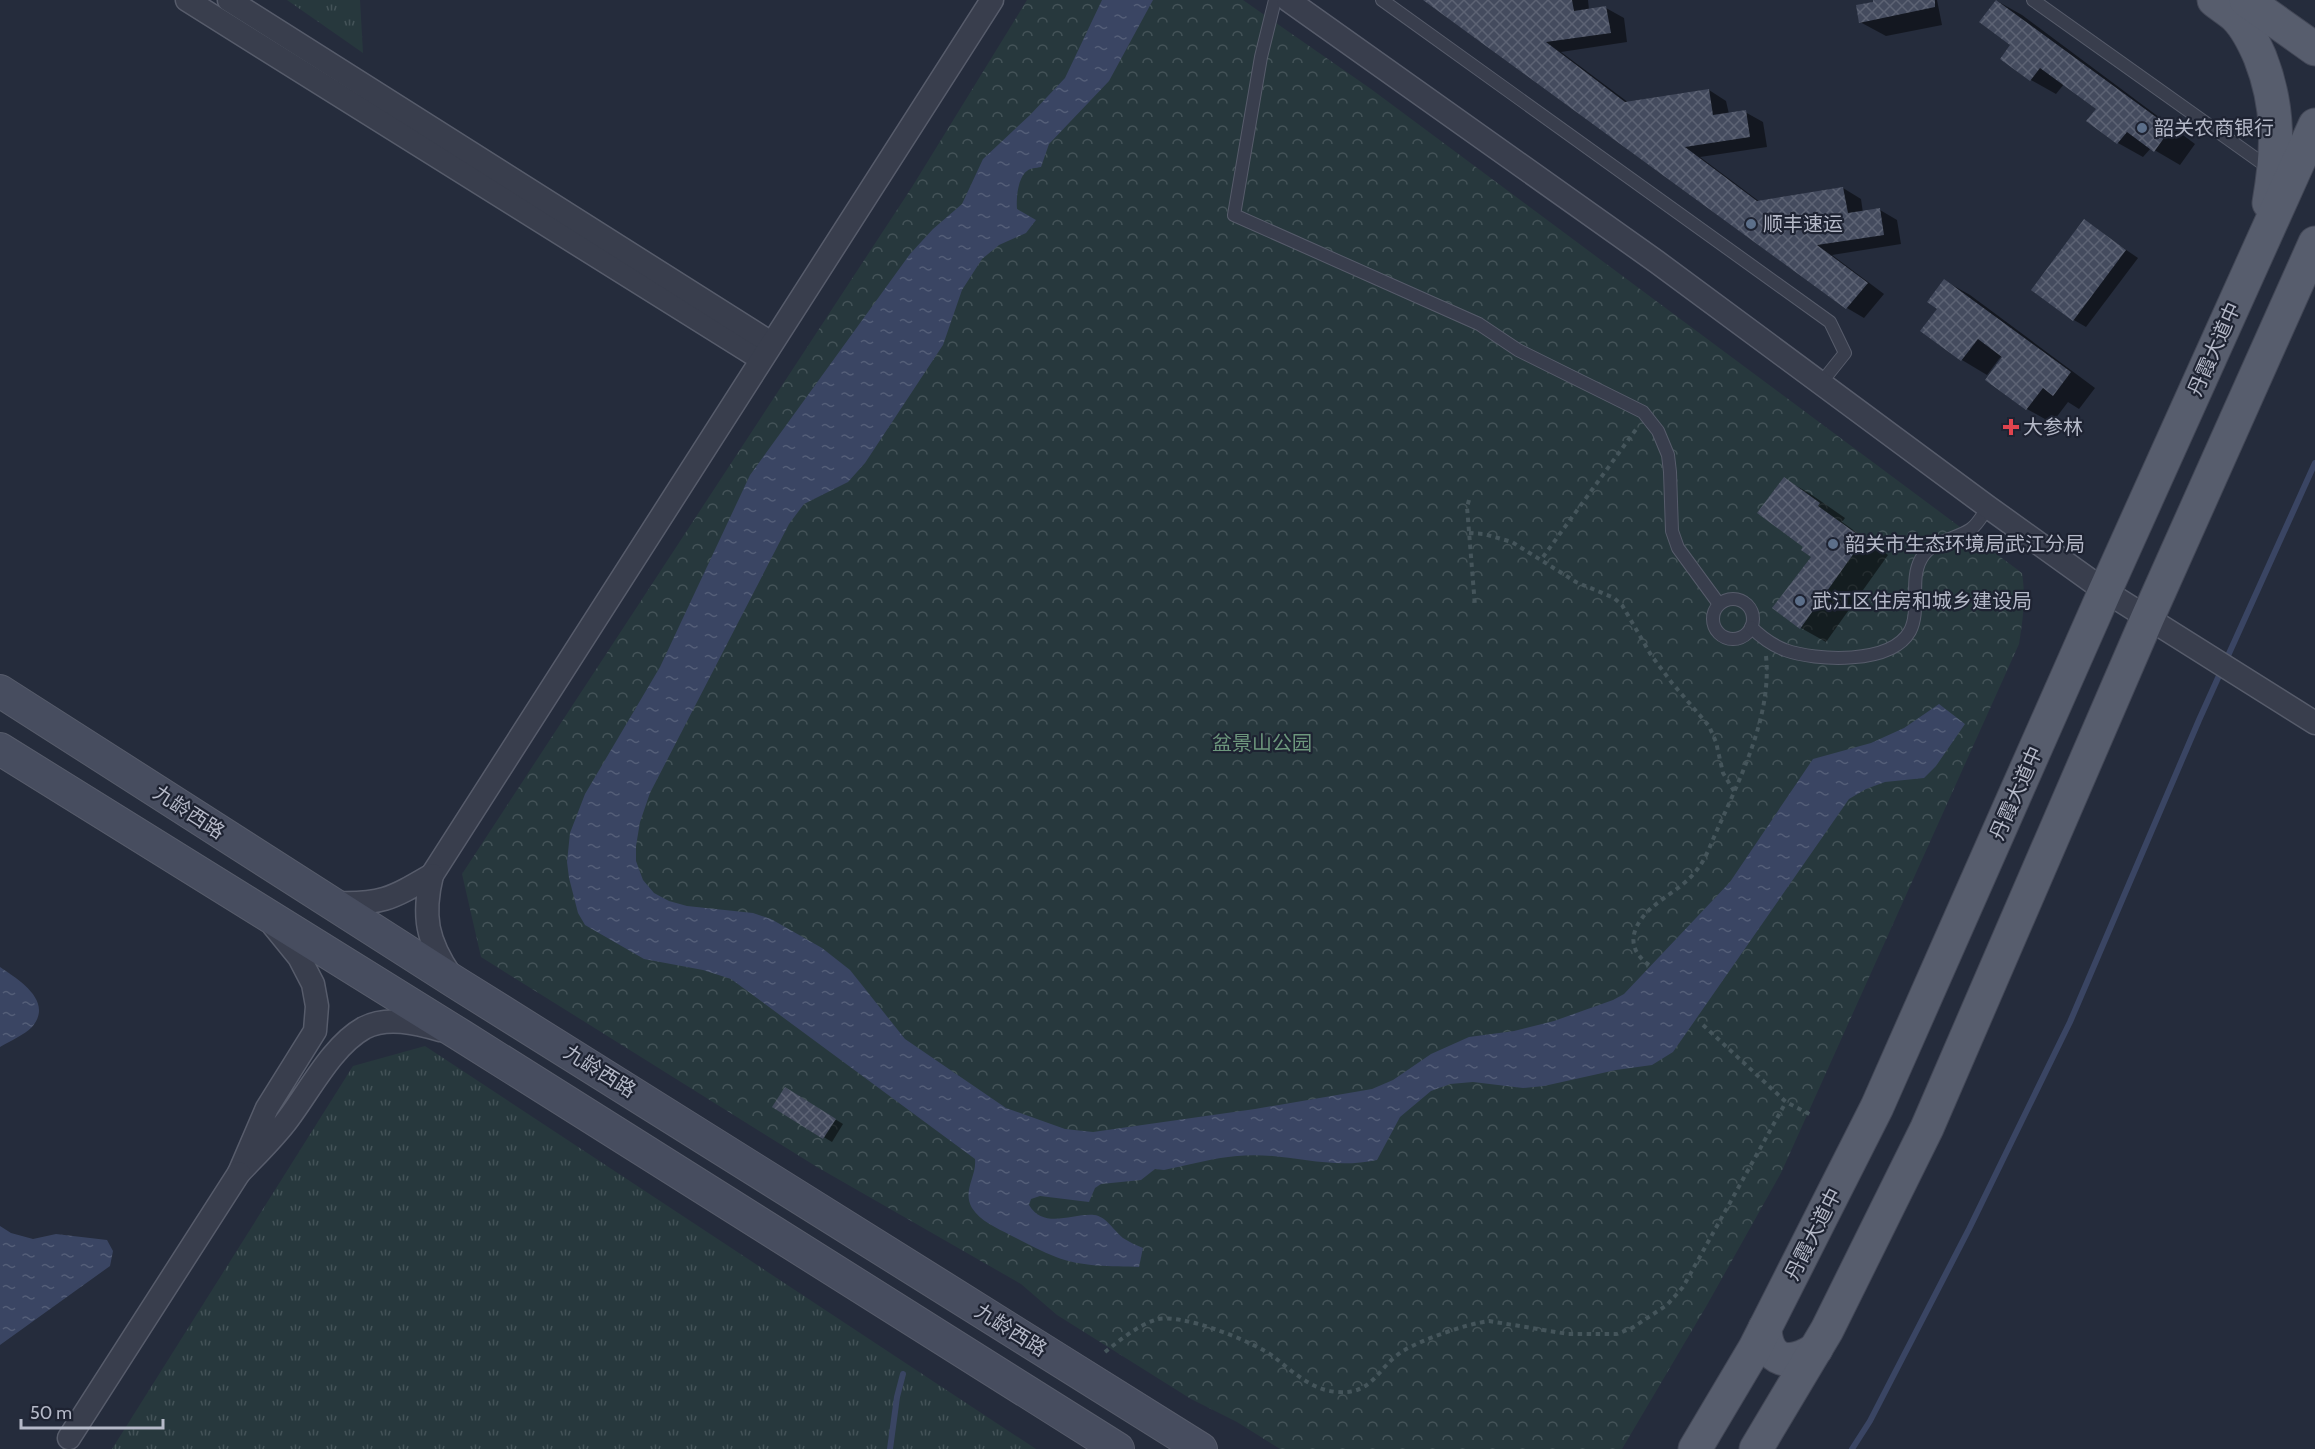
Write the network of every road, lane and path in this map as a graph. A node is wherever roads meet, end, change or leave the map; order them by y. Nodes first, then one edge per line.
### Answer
1 (187, 0) edge
2 (229, 0) edge
3 (993, 0) edge
4 (1275, 0) edge
5 (1382, 0) edge
6 (2033, 0) edge
7 (2214, 0) edge
8 (2246, 0) edge
9 (1296, 2) edge
10 (2315, 49) edge
11 (2315, 125) edge
12 (2282, 177) junction
13 (2312, 254) edge
14 (766, 351) junction
15 (1821, 383) junction
16 (1646, 415) junction
17 (1469, 500) dead end
18 (1988, 507) junction
19 (1469, 533) junction
20 (1544, 557) dead end
21 (2105, 591) junction
22 (1719, 604) junction
23 (1476, 606) dead end
24 (2147, 620) junction
25 (1751, 627) junction
26 (1762, 638) junction
27 (0, 691) edge
28 (2315, 723) edge
29 (0, 749) edge
30 (1734, 791) junction
31 (432, 875) junction
32 (331, 903) junction
33 (265, 914) junction
34 (1649, 965) dead end
35 (455, 982) junction
36 (1702, 1025) dead end
37 (462, 1036) junction
38 (1786, 1102) junction
39 (1813, 1116) dead end
40 (239, 1173) junction
41 (1765, 1328) junction
42 (1816, 1350) junction
43 (1105, 1352) dead end
44 (69, 1438) dead end
45 (1118, 1449) edge
46 (1201, 1449) edge
47 (1695, 1449) edge
48 (1756, 1449) edge

1 - 14 street
2 - 14 street
3 - 14 street
4 - 16 lane
5 - 15 lane
6 - 12 lane
7 - 12 main road
8 - 10 main road
9 - 15 street
11 - 12 main road, 丹霞大道中
12 - 21 main road, 丹霞大道中
13 - 24 main road
14 - 31 street
15 - 18 street
16 - 20 path
16 - 22 lane
17 - 19 path
18 - 21 street
18 - 26 lane
19 - 23 path
19 - 30 path
21 - 24 street
21 - 41 main road, 丹霞大道中
22 - 25 lane
22 - 25 lane
24 - 28 street
24 - 42 main road
25 - 26 lane
26 - 30 path
27 - 32 main road, 九龄西路
29 - 33 main road
30 - 34 path
31 - 32 street
31 - 35 street
32 - 35 main road, 九龄西路
33 - 37 main road
33 - 40 street
35 - 46 main road, 九龄西路
36 - 38 path
37 - 40 street
37 - 45 main road
38 - 39 path
38 - 43 path
40 - 44 street
41 - 42 main road
41 - 47 main road, 丹霞大道中
42 - 48 main road

